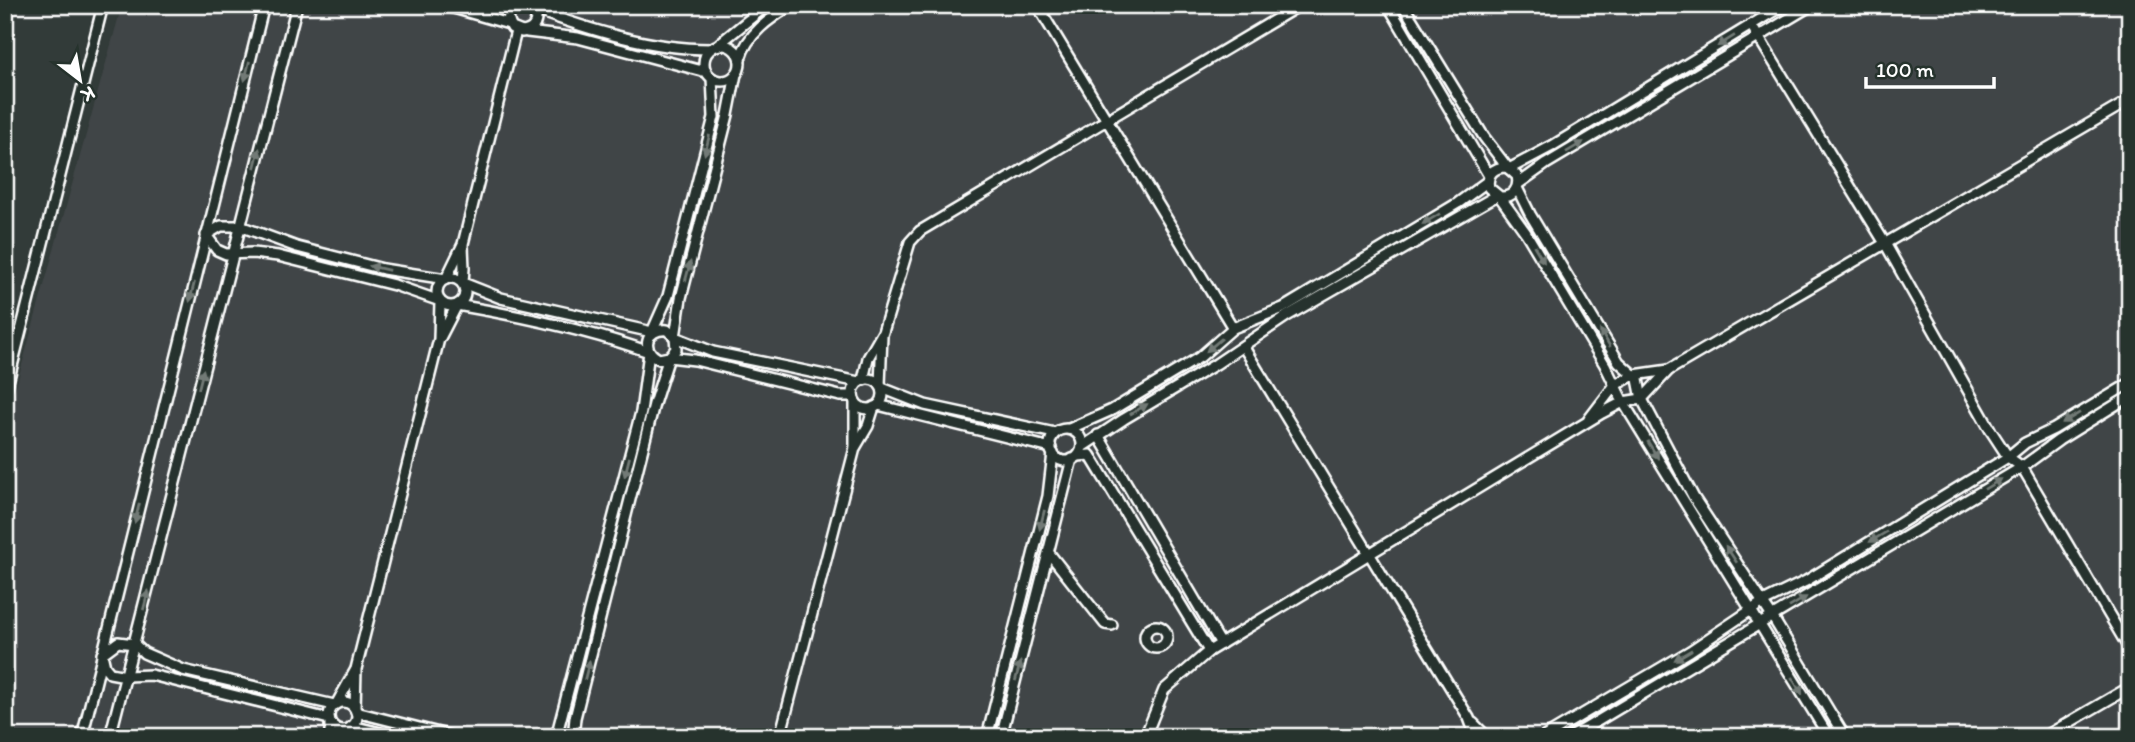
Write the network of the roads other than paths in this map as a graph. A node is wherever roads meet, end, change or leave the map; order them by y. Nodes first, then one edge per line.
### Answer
1 (103, 5) edge
2 (264, 5) edge
3 (297, 5) edge
4 (443, 5) edge
5 (518, 5) edge
6 (766, 5) edge
7 (792, 5) edge
8 (1037, 5) edge
9 (1300, 5) edge
10 (1388, 5) edge
11 (1403, 5) edge
12 (1784, 5) edge
13 (1812, 5) edge
14 (532, 7) edge
15 (1751, 25) junction
16 (513, 27) junction
17 (527, 32) junction
18 (1759, 37) junction
19 (648, 43) junction
20 (713, 47) junction
21 (644, 56) junction
22 (740, 61) junction
23 (736, 74) junction
24 (709, 75) junction
25 (2130, 100) edge
26 (1601, 117) junction
27 (1107, 119) junction
28 (1607, 128) junction
29 (1508, 168) junction
30 (1488, 179) junction
31 (1518, 186) junction
32 (1498, 197) junction
33 (240, 226) junction
34 (206, 235) junction
35 (463, 244) junction
36 (1886, 245) junction
37 (233, 255) junction
38 (1337, 275) junction
39 (446, 279) junction
40 (463, 283) junction
41 (1342, 285) junction
42 (1579, 295) junction
43 (440, 301) junction
44 (1568, 302) junction
45 (457, 305) junction
46 (1233, 328) junction
47 (652, 332) junction
48 (883, 332) junction
49 (675, 337) junction
50 (439, 339) junction
51 (1243, 346) junction
52 (649, 352) junction
53 (669, 357) junction
54 (1669, 370) junction
55 (1634, 375) junction
56 (861, 381) junction
57 (2130, 383) edge
58 (1615, 385) junction
59 (881, 387) junction
60 (5, 394) edge
61 (2130, 396) edge
62 (854, 399) junction
63 (1642, 399) junction
64 (1623, 401) junction
65 (876, 406) junction
66 (1585, 423) junction
67 (644, 424) junction
68 (1069, 429) junction
69 (1055, 433) junction
70 (1098, 435) junction
71 (855, 449) junction
72 (1052, 450) junction
73 (1077, 454) junction
74 (2008, 457) junction
75 (2022, 467) junction
76 (611, 532) junction
77 (621, 534) junction
78 (1049, 553) junction
79 (1370, 554) junction
80 (1763, 602) junction
81 (592, 605) junction
82 (603, 607) junction
83 (1751, 610) junction
84 (1773, 618) junction
85 (1112, 625) dead end
86 (1759, 625) junction
87 (134, 644) junction
88 (1221, 644) junction
89 (2130, 650) edge
90 (1209, 651) junction
91 (102, 654) junction
92 (356, 669) junction
93 (126, 676) junction
94 (2130, 687) edge
95 (570, 689) junction
96 (582, 692) junction
97 (336, 704) junction
98 (355, 710) junction
99 (1469, 718) junction
100 (330, 721) junction
101 (1838, 726) junction
102 (350, 730) edge
103 (1828, 734) edge
104 (82, 737) edge
105 (110, 737) edge
106 (330, 737) edge
107 (397, 737) edge
108 (455, 737) edge
109 (556, 737) edge
110 (573, 737) edge
111 (780, 737) edge
112 (987, 737) edge
113 (1001, 737) edge
114 (1145, 737) edge
115 (1476, 737) edge
116 (1487, 737) edge
117 (1544, 737) edge
118 (1571, 737) edge
119 (1845, 737) edge
120 (2044, 737) edge

1 - 60 street
2 -> 34 street
33 -> 3 street
4 - 16 street
5 - 16 street
6 - 20 street
7 - 22 street
8 - 27 street
9 - 27 street
10 - 30 street
11 - 29 street
12 - 15 street
13 - 18 street
14 - 17 street
14 - 19 street
15 - 18 street
15 -> 26 street
16 - 17 street
16 - 35 street
17 - 21 street
18 - 28 street
18 - 36 street
19 - 20 street
19 - 21 street
20 - 22 street
20 - 24 street
21 - 24 street
22 - 23 street
23 - 24 street
49 -> 23 street
24 -> 47 street
25 - 36 street
26 - 28 street
26 - 29 street
27 - 46 street
27 - 48 street
31 -> 28 street
29 - 30 street
29 - 31 street
30 - 32 street
30 -> 38 street
31 - 32 street
31 - 42 street
32 - 41 street
32 -> 44 street
33 - 34 street
33 - 37 street
39 -> 33 street
34 - 37 street
34 -> 91 street
35 - 39 street
35 - 40 street
36 - 54 street
36 - 74 street
37 - 43 street
87 -> 37 street
38 - 41 street
38 - 46 street
39 - 40 street
39 - 43 street
40 - 45 street
40 - 47 street
41 - 51 street
42 - 44 street
55 -> 42 street
43 - 45 street
43 - 50 street
44 - 58 street
45 - 50 street
45 - 52 street
46 -> 68 street
47 - 49 street
47 - 52 street
48 - 56 street
48 - 59 street
49 - 53 street
49 - 56 street
50 - 92 street
70 -> 51 street
51 - 79 street
52 - 53 street
52 - 67 street
53 - 62 street
53 - 67 street
54 - 55 street
54 - 63 street
55 - 58 street
55 - 63 street
56 - 59 street
56 - 62 street
57 -> 74 street
58 - 64 street
58 - 66 street
59 - 65 street
59 - 69 street
61 - 75 street
62 - 65 street
62 - 71 street
63 - 64 street
80 -> 63 street
64 - 66 street
64 -> 83 street
65 - 71 street
65 - 72 street
66 - 79 street
67 -> 76 street
67 - 77 street
68 - 69 street
68 - 73 street
69 - 72 street
70 - 73 street
70 - 88 street
71 - 111 street
72 - 73 street
72 -> 112 street
73 - 78 street
73 - 90 street
74 - 75 street
74 -> 80 street
84 -> 75 street
75 - 89 street
76 - 77 street
76 - 81 street
77 - 82 street
78 - 85 street
113 -> 78 street
79 - 88 street
79 - 99 street
80 - 83 street
80 - 84 street
81 - 82 street
81 - 95 street
96 -> 82 street
83 - 86 street
83 -> 117 street
84 - 86 street
84 - 101 street
86 -> 103 street
86 - 118 street
87 - 91 street
87 - 93 street
87 - 97 street
88 - 90 street
90 - 114 street
91 - 93 street
91 - 104 street
92 - 97 street
92 - 98 street
93 - 100 street
93 - 105 street
94 - 120 street
95 - 96 street
95 - 109 street
96 - 110 street
97 - 98 street
97 - 100 street
98 - 102 street
98 - 108 street
99 - 115 street
99 - 116 street
100 - 102 street
100 - 106 street
101 - 103 street
101 - 119 street
102 - 107 street

